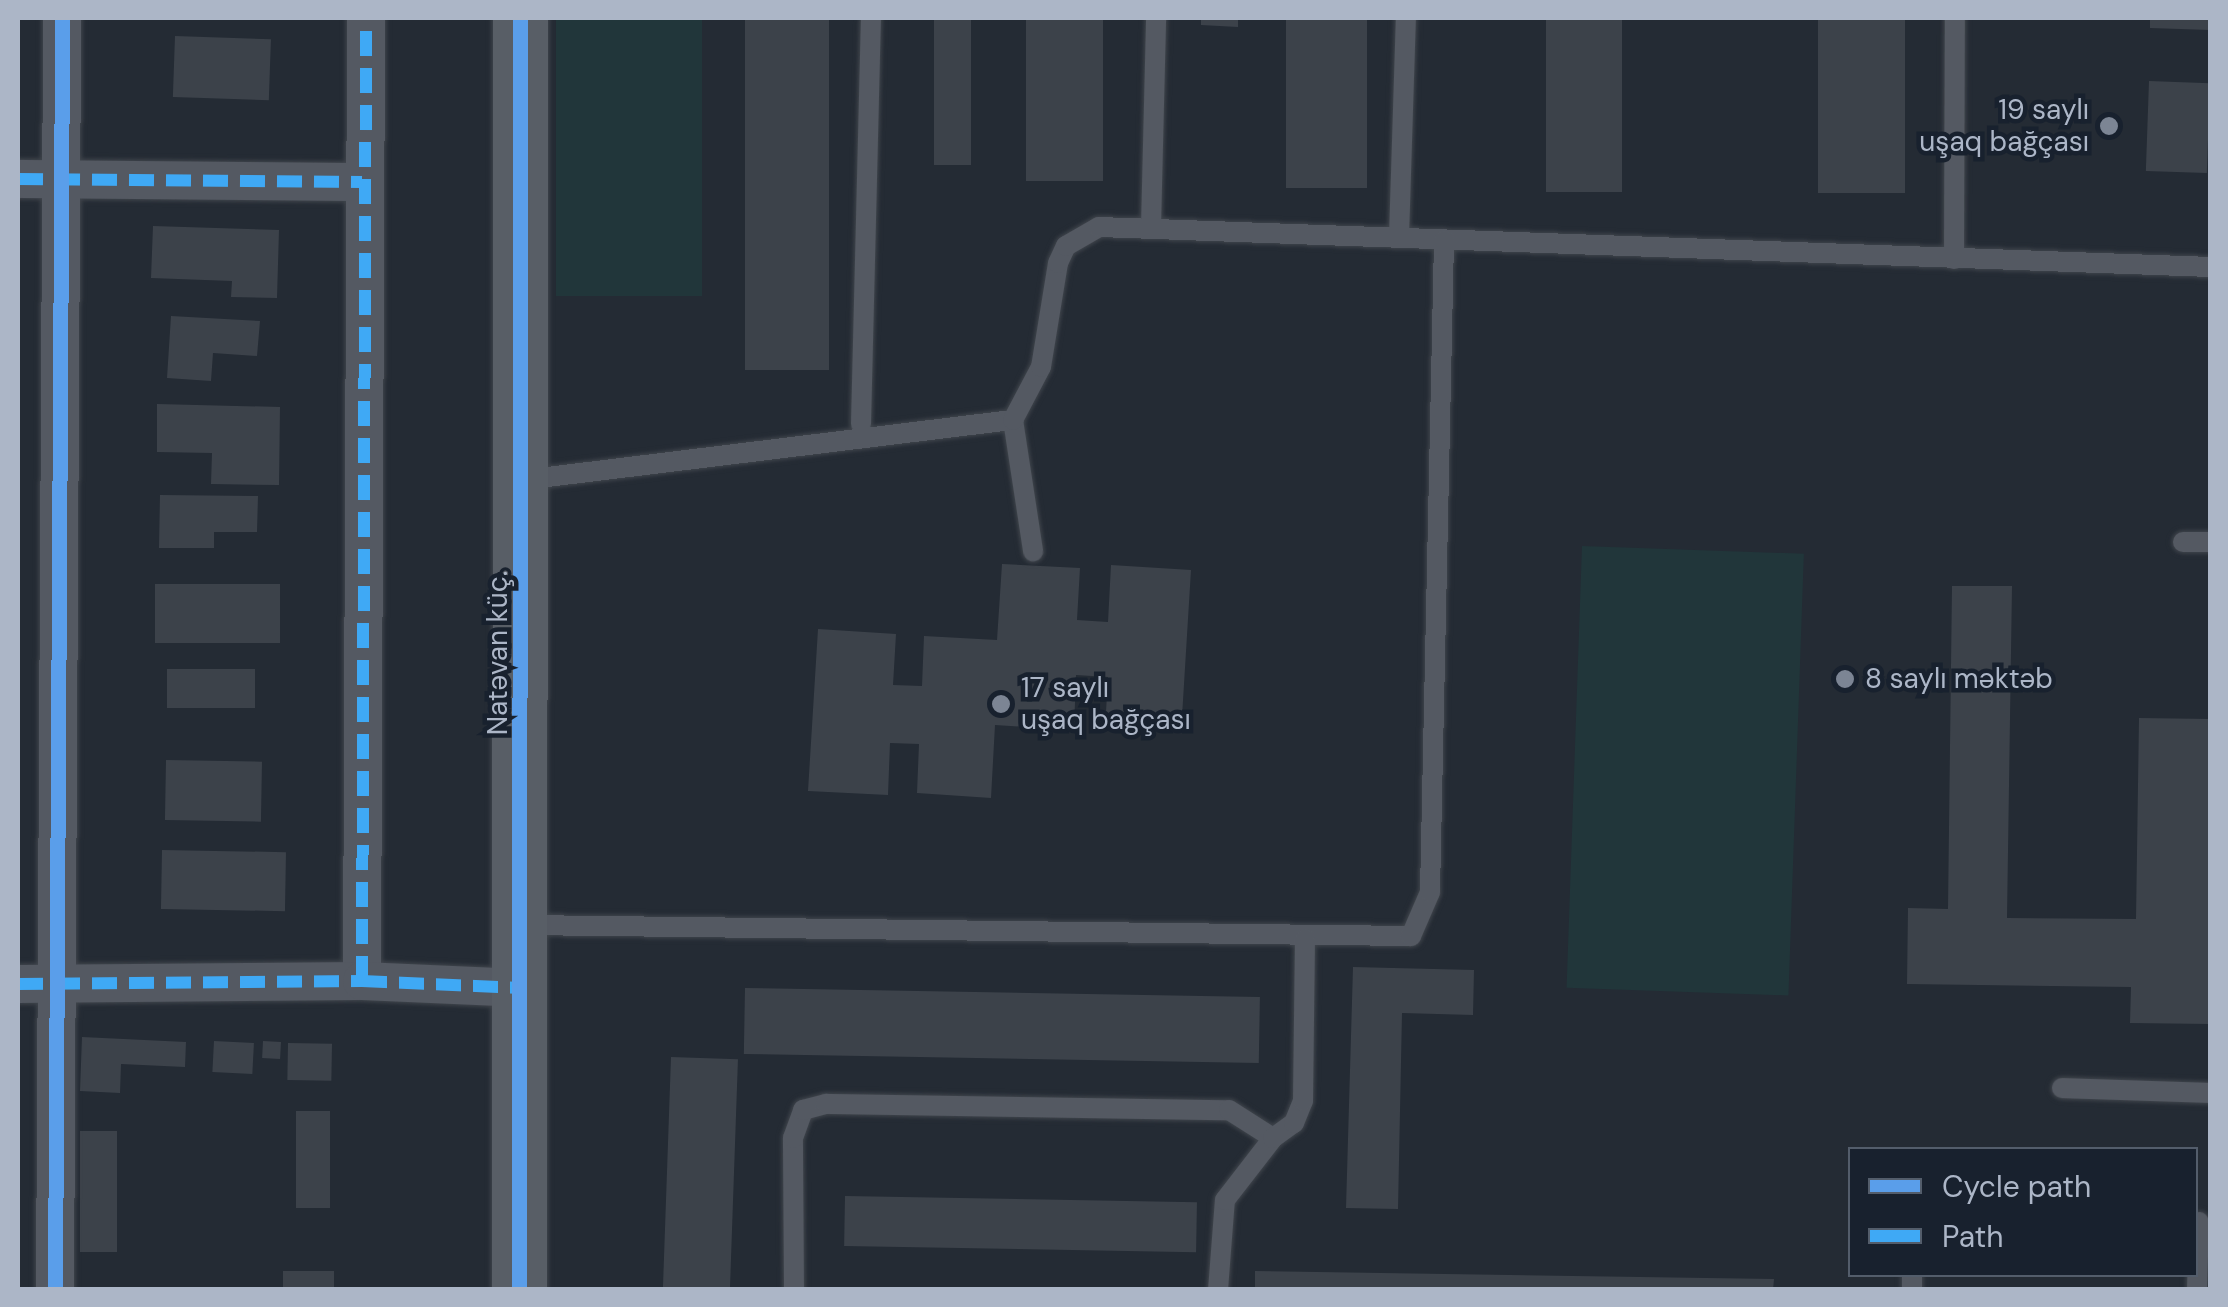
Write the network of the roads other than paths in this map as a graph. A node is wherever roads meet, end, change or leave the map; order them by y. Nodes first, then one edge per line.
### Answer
1 (62, 18) edge
2 (366, 18) edge
3 (520, 18) edge
4 (871, 18) edge
5 (1156, 18) edge
6 (1406, 18) edge
7 (1955, 18) edge
8 (18, 179) edge
9 (61, 179) junction
10 (362, 182) junction
11 (1151, 227) junction
12 (1399, 237) junction
13 (1444, 240) junction
14 (1954, 259) junction
15 (2210, 267) edge
16 (1012, 420) junction
17 (862, 424) dead end
18 (523, 480) junction
19 (2183, 542) dead end
20 (2210, 542) edge
21 (1033, 551) dead end
22 (523, 925) junction
23 (1305, 940) junction
24 (362, 981) junction
25 (18, 984) edge
26 (56, 985) junction
27 (520, 988) junction
28 (2062, 1088) dead end
29 (2210, 1093) edge
30 (1273, 1138) junction
31 (2199, 1222) dead end
32 (2198, 1256) edge
33 (55, 1290) edge
34 (520, 1290) edge
35 (794, 1290) edge
36 (1218, 1290) edge

1 - 9 street
2 - 10 street
3 - 18 street, Natəvan küç.
4 - 17 lane
5 - 11 lane
6 - 12 lane
7 - 14 lane
8 - 9 street
9 - 10 street
9 - 26 street
10 - 24 street
11 - 12 lane
11 - 16 lane
12 - 13 lane
13 - 14 lane
13 - 23 lane
14 - 15 lane
16 - 18 lane
16 - 21 lane
18 - 22 street, Natəvan küç.
19 - 20 lane
22 - 23 lane
22 - 27 street, Natəvan küç.
23 - 30 lane
24 - 26 street
24 - 27 street
25 - 26 street
26 - 33 street
27 - 34 street, Natəvan küç.
28 - 29 lane
30 - 35 lane
30 - 36 lane
31 - 32 lane

